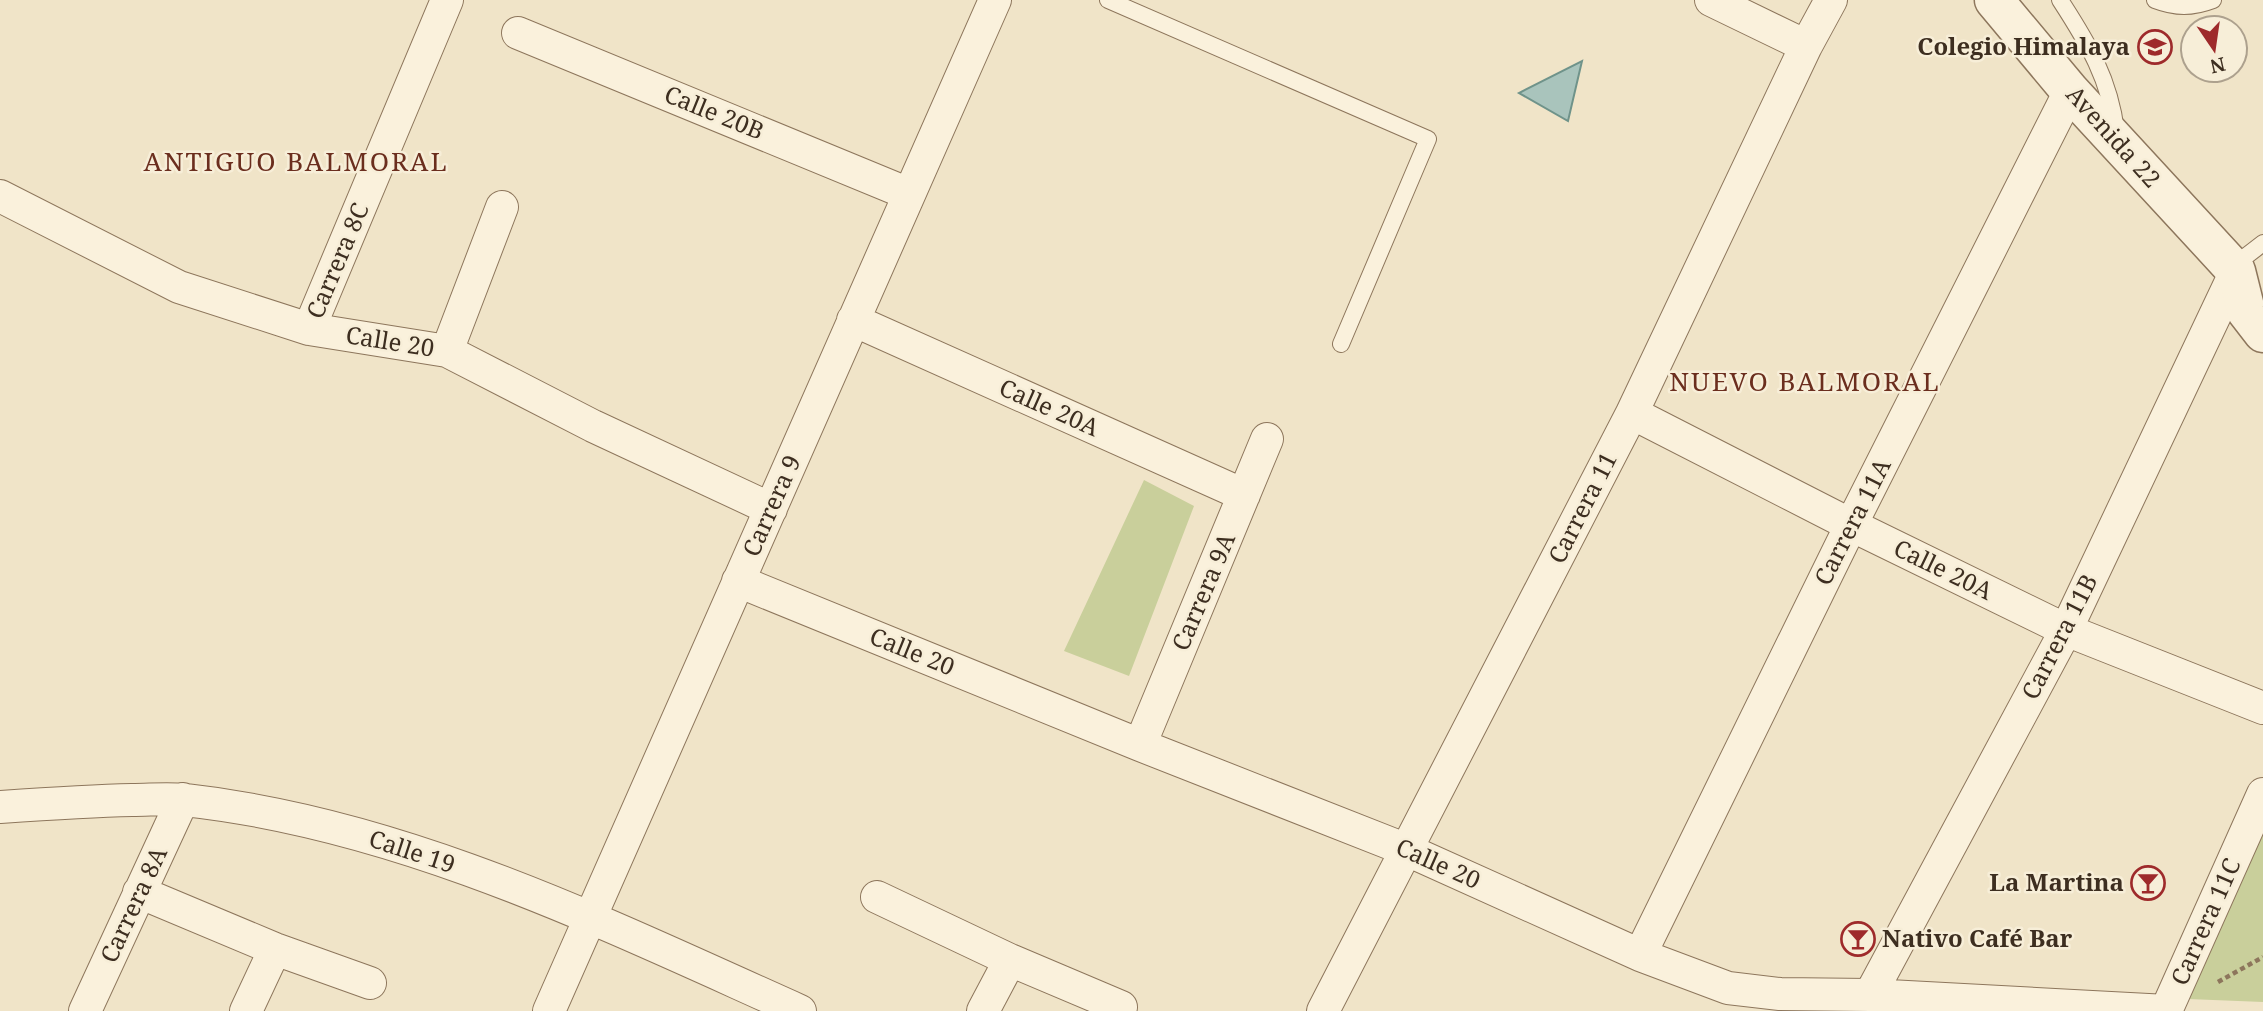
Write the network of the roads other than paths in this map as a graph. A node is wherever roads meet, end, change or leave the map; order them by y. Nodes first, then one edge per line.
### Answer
1 (447, 0) edge
2 (995, 0) edge
3 (1108, 0) edge
4 (1711, 0) edge
5 (1831, 0) edge
6 (1994, 0) edge
7 (2060, 0) edge
8 (2155, 0) edge
9 (2213, 0) edge
10 (518, 33) dead end
11 (1806, 46) junction
12 (2070, 91) junction
13 (2117, 142) junction
14 (909, 194) junction
15 (0, 196) edge
16 (502, 207) dead end
17 (2263, 243) edge
18 (2244, 273) edge
19 (853, 320) junction
20 (309, 329) junction
21 (2263, 333) edge
22 (1341, 344) dead end
23 (447, 351) junction
24 (1632, 413) junction
25 (1267, 439) dead end
26 (1244, 495) junction
27 (771, 509) junction
28 (1850, 525) junction
29 (738, 581) junction
30 (2066, 630) junction
31 (2263, 708) edge
32 (1140, 745) junction
33 (2263, 794) edge
34 (183, 799) junction
35 (0, 807) edge
36 (1407, 850) junction
37 (139, 892) junction
38 (877, 897) dead end
39 (589, 916) junction
40 (275, 949) junction
41 (1640, 955) junction
42 (1010, 960) junction
43 (370, 984) dead end
44 (1870, 995) junction
45 (1121, 1007) dead end
46 (85, 1011) edge
47 (246, 1011) edge
48 (549, 1011) edge
49 (800, 1011) edge
50 (983, 1011) edge
51 (1323, 1011) edge
52 (2166, 1011) edge

1 - 20 street, Carrera 8C
2 - 14 street, Carrera 9
3 - 22 lane
4 - 11 street
5 - 11 street, Carrera 11
6 - 12 street, Avenida 22
7 - 13 lane
8 - 9 lane
10 - 14 street, Calle 20B
11 - 24 street, Carrera 11
12 - 13 street, Avenida 22
12 - 28 street, Carrera 11A
13 - 18 street, Avenida 22
14 - 19 street, Carrera 9
15 - 20 street, Calle 20
16 - 23 street
17 - 18 lane
18 - 21 street, Avenida 22
18 - 30 street, Carrera 11B
19 - 26 street, Calle 20A
19 - 27 street, Carrera 9
20 - 23 street, Calle 20
23 - 27 street, Calle 20
24 - 28 street, Calle 20A
24 - 36 street, Carrera 11
25 - 26 street, Carrera 9A
26 - 32 street, Carrera 9A
27 - 29 street, Carrera 9
28 - 30 street, Calle 20A
28 - 41 street, Carrera 11A
29 - 32 street, Calle 20
29 - 39 street, Carrera 9
30 - 31 street, Calle 20A
30 - 44 street, Carrera 11B
32 - 36 street, Calle 20
33 - 52 street, Carrera 11C
34 - 35 street, Calle 19
34 - 37 street, Carrera 8A
34 - 39 street, Calle 19
36 - 41 street, Calle 20
36 - 51 street, Carrera 11
37 - 40 street
37 - 46 street, Carrera 8A
38 - 42 street
39 - 48 street, Carrera 9
39 - 49 street, Calle 19
40 - 43 street
40 - 47 street
41 - 44 street, Calle 20
42 - 45 street
42 - 50 street
44 - 52 street, Calle 20

